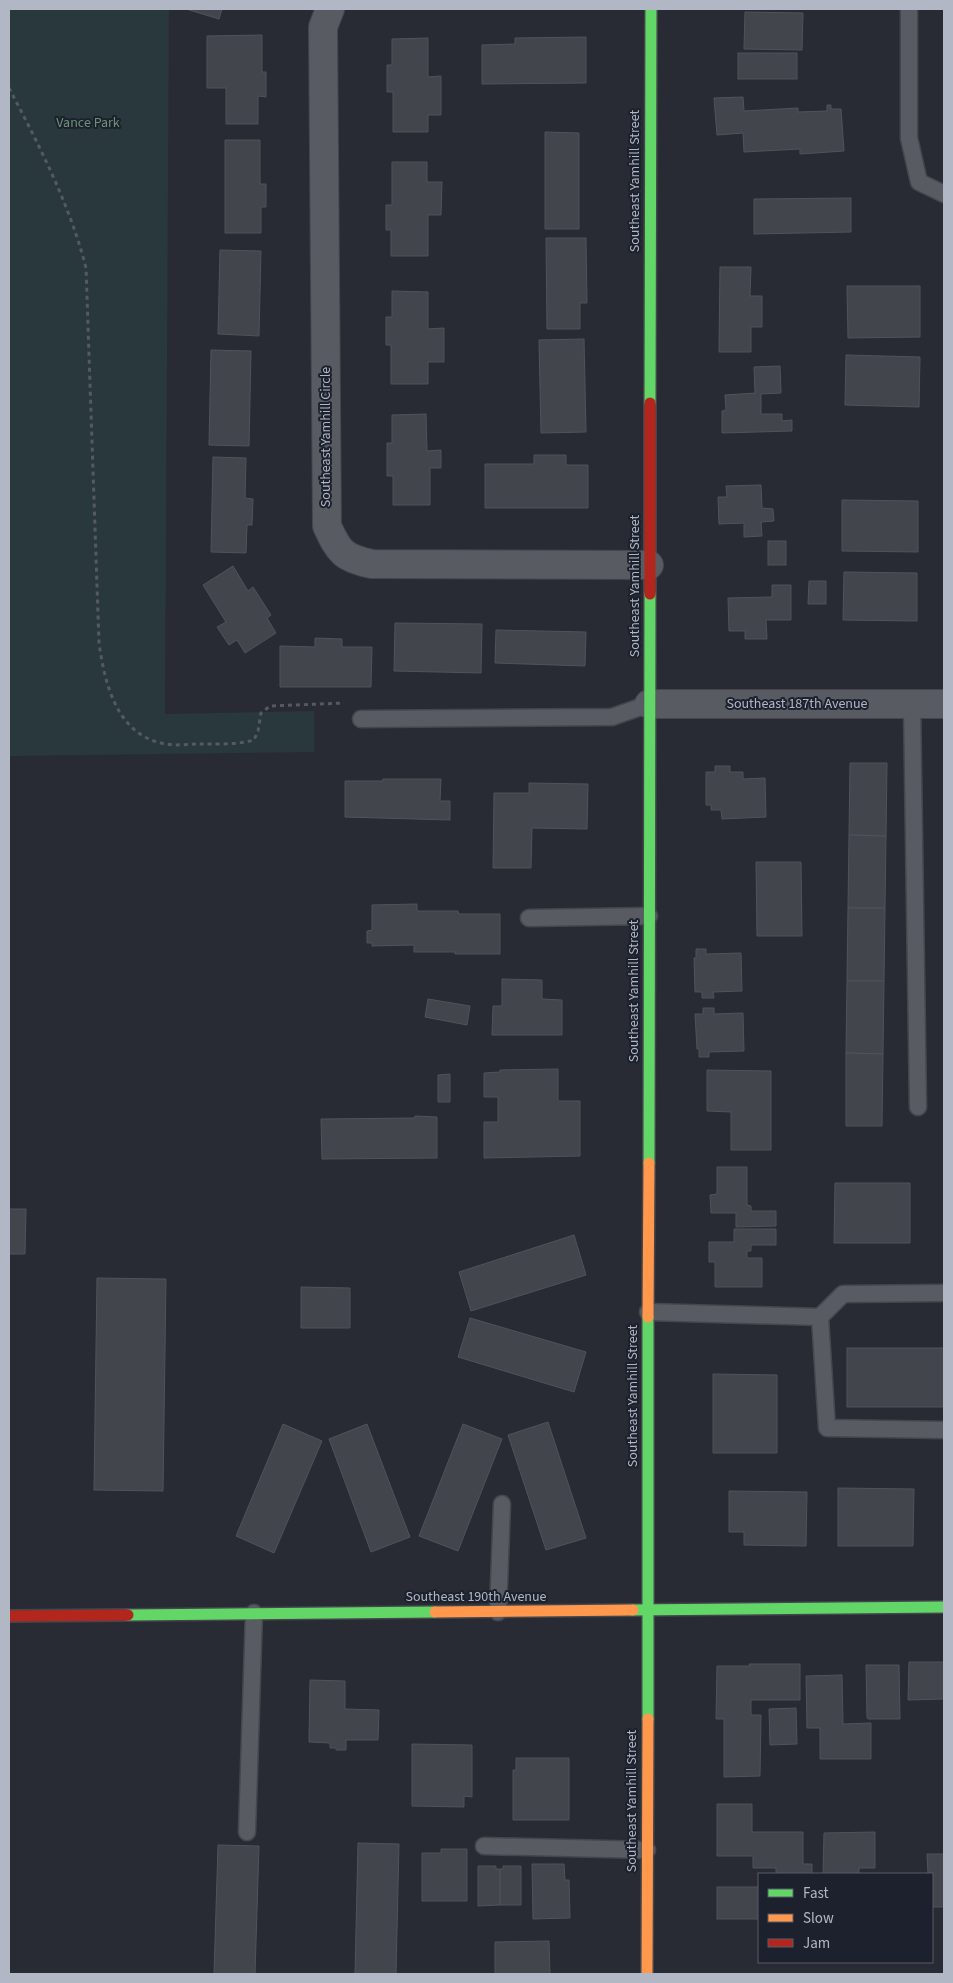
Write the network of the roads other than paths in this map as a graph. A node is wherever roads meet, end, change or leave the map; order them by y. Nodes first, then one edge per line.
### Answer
1 (330, 9) edge
2 (651, 9) edge
3 (909, 9) edge
4 (944, 194) edge
5 (649, 565) junction
6 (649, 704) junction
7 (912, 704) junction
8 (944, 704) edge
9 (361, 719) road end
10 (649, 916) junction
11 (529, 918) dead end
12 (918, 1107) dead end
13 (944, 1293) edge
14 (648, 1312) junction
15 (820, 1317) junction
16 (944, 1430) edge
17 (502, 1504) dead end
18 (944, 1607) edge
19 (648, 1610) junction
20 (498, 1612) junction
21 (254, 1613) junction
22 (9, 1616) edge
23 (247, 1832) dead end
24 (484, 1846) dead end
25 (647, 1850) junction
26 (647, 1974) edge

1 - 5 street, Southeast Yamhill Circle
2 - 5 street, Southeast Yamhill Street
3 - 4 lane
5 - 6 street, Southeast Yamhill Street
6 - 7 street, Southeast 187th Avenue
6 - 9 lane
6 - 10 street, Southeast Yamhill Street
7 - 8 street, Southeast 187th Avenue
7 - 12 lane
10 - 11 lane
10 - 14 street, Southeast Yamhill Street
13 - 15 lane
14 - 15 lane
14 - 19 street, Southeast Yamhill Street
15 - 16 lane
17 - 20 lane
18 - 19 street, Southeast 190th Avenue
19 - 20 street, Southeast 190th Avenue
19 - 25 street, Southeast Yamhill Street
20 - 21 street, Southeast 190th Avenue
21 - 22 street, Southeast 190th Avenue
21 - 23 lane
24 - 25 lane
25 - 26 street, Southeast Yamhill Street

